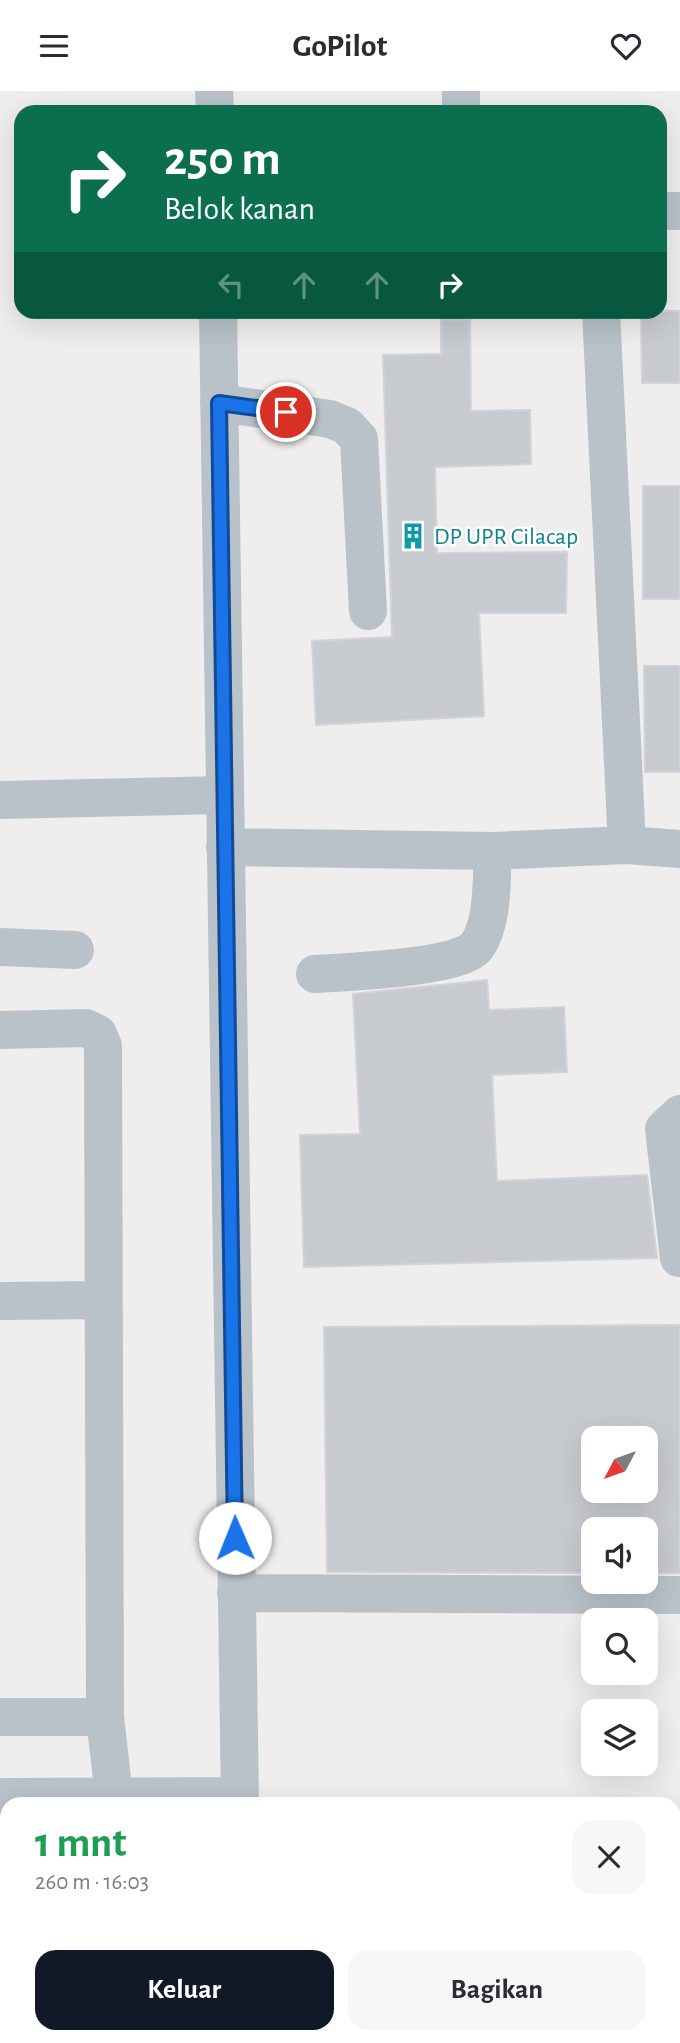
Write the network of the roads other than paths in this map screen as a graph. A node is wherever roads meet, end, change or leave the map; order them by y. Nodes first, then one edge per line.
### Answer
1 (218, 319) edge
2 (601, 319) edge
3 (219, 403) junction
4 (368, 611) dead end
5 (225, 796) junction
6 (0, 800) edge
7 (627, 845) junction
8 (225, 847) junction
9 (680, 849) edge
10 (493, 851) junction
11 (0, 947) edge
12 (75, 950) dead end
13 (315, 974) dead end
14 (0, 1030) edge
15 (680, 1114) edge
16 (679, 1258) edge
17 (103, 1300) junction
18 (0, 1301) edge
19 (236, 1593) junction
20 (680, 1595) edge
21 (0, 1717) edge
22 (105, 1717) junction
23 (94, 1797) edge
24 (239, 1797) edge

1 - 3 lane
2 - 7 lane
3 - 4 lane
3 - 5 lane
5 - 6 lane
5 - 8 lane
7 - 9 lane
7 - 10 lane
8 - 10 lane
8 - 19 lane
10 - 13 lane
11 - 12 lane
14 - 17 lane
15 - 16 lane
17 - 18 lane
17 - 22 lane
19 - 20 lane
19 - 24 lane
21 - 22 lane
22 - 23 lane

